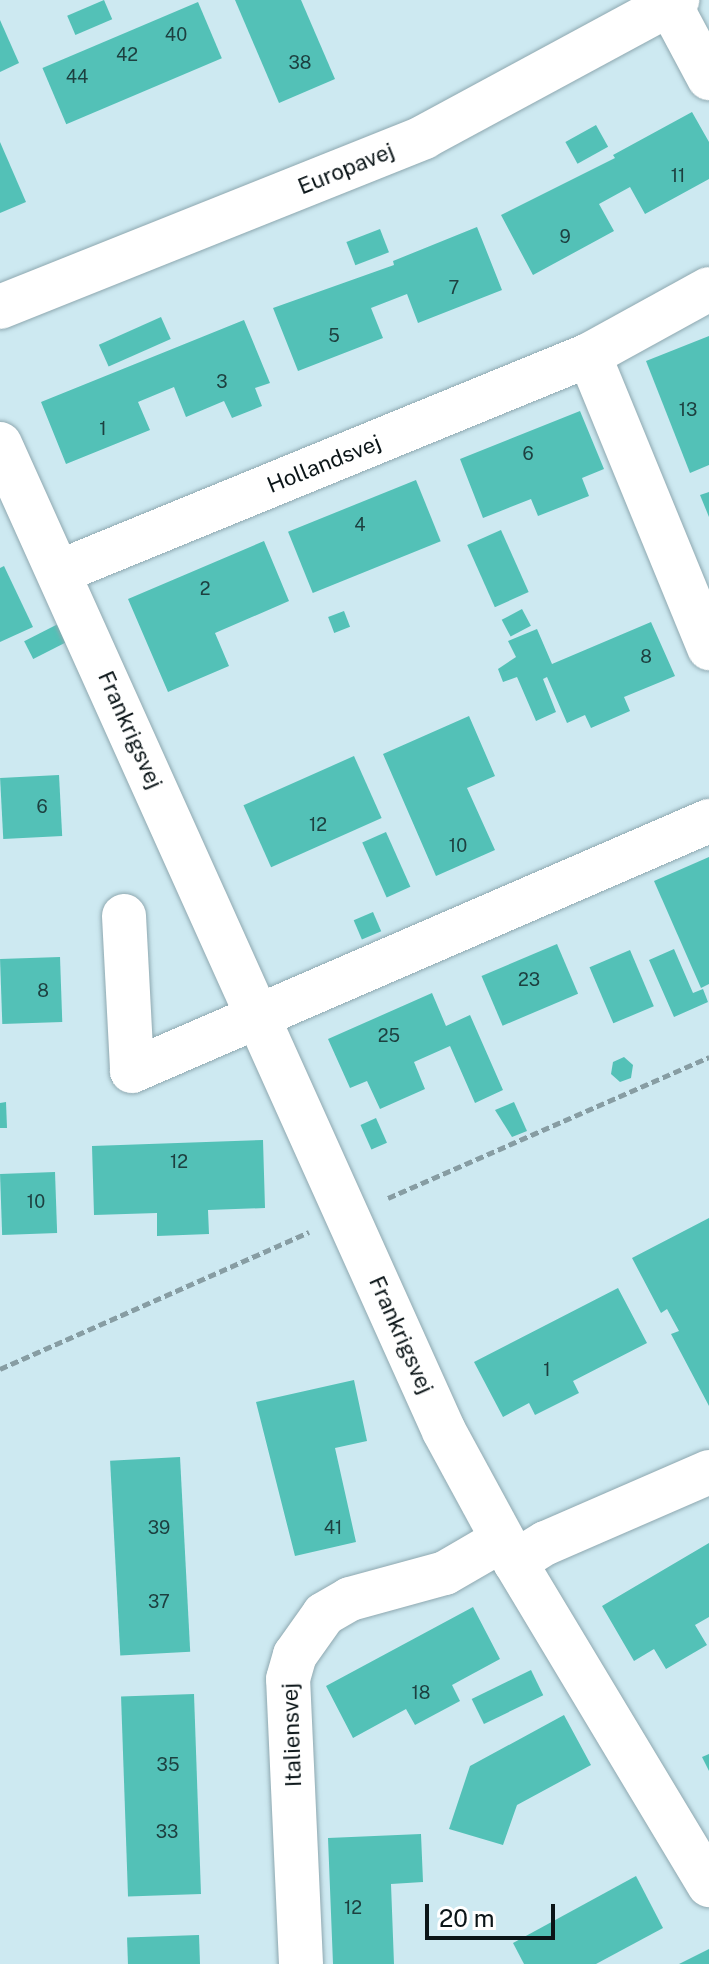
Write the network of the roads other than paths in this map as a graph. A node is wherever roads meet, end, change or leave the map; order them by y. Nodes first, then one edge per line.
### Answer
1 (674, 3) edge
2 (709, 78) edge
3 (709, 289) edge
4 (0, 307) edge
5 (589, 355) junction
6 (0, 444) edge
7 (59, 572) junction
8 (709, 648) edge
9 (709, 821) edge
10 (124, 916) dead end
11 (257, 1016) junction
12 (709, 1472) edge
13 (508, 1551) junction
14 (709, 1885) edge
15 (301, 1964) edge

1 - 2 street
1 - 4 street, Europavej
3 - 5 street, Hollandsvej
5 - 7 street, Hollandsvej
5 - 8 street
6 - 7 street, Frankrigsvej
7 - 11 street, Frankrigsvej
9 - 11 street
10 - 11 street
11 - 13 street, Frankrigsvej
12 - 13 street
13 - 14 street, Frankrigsvej
13 - 15 street, Italiensvej

